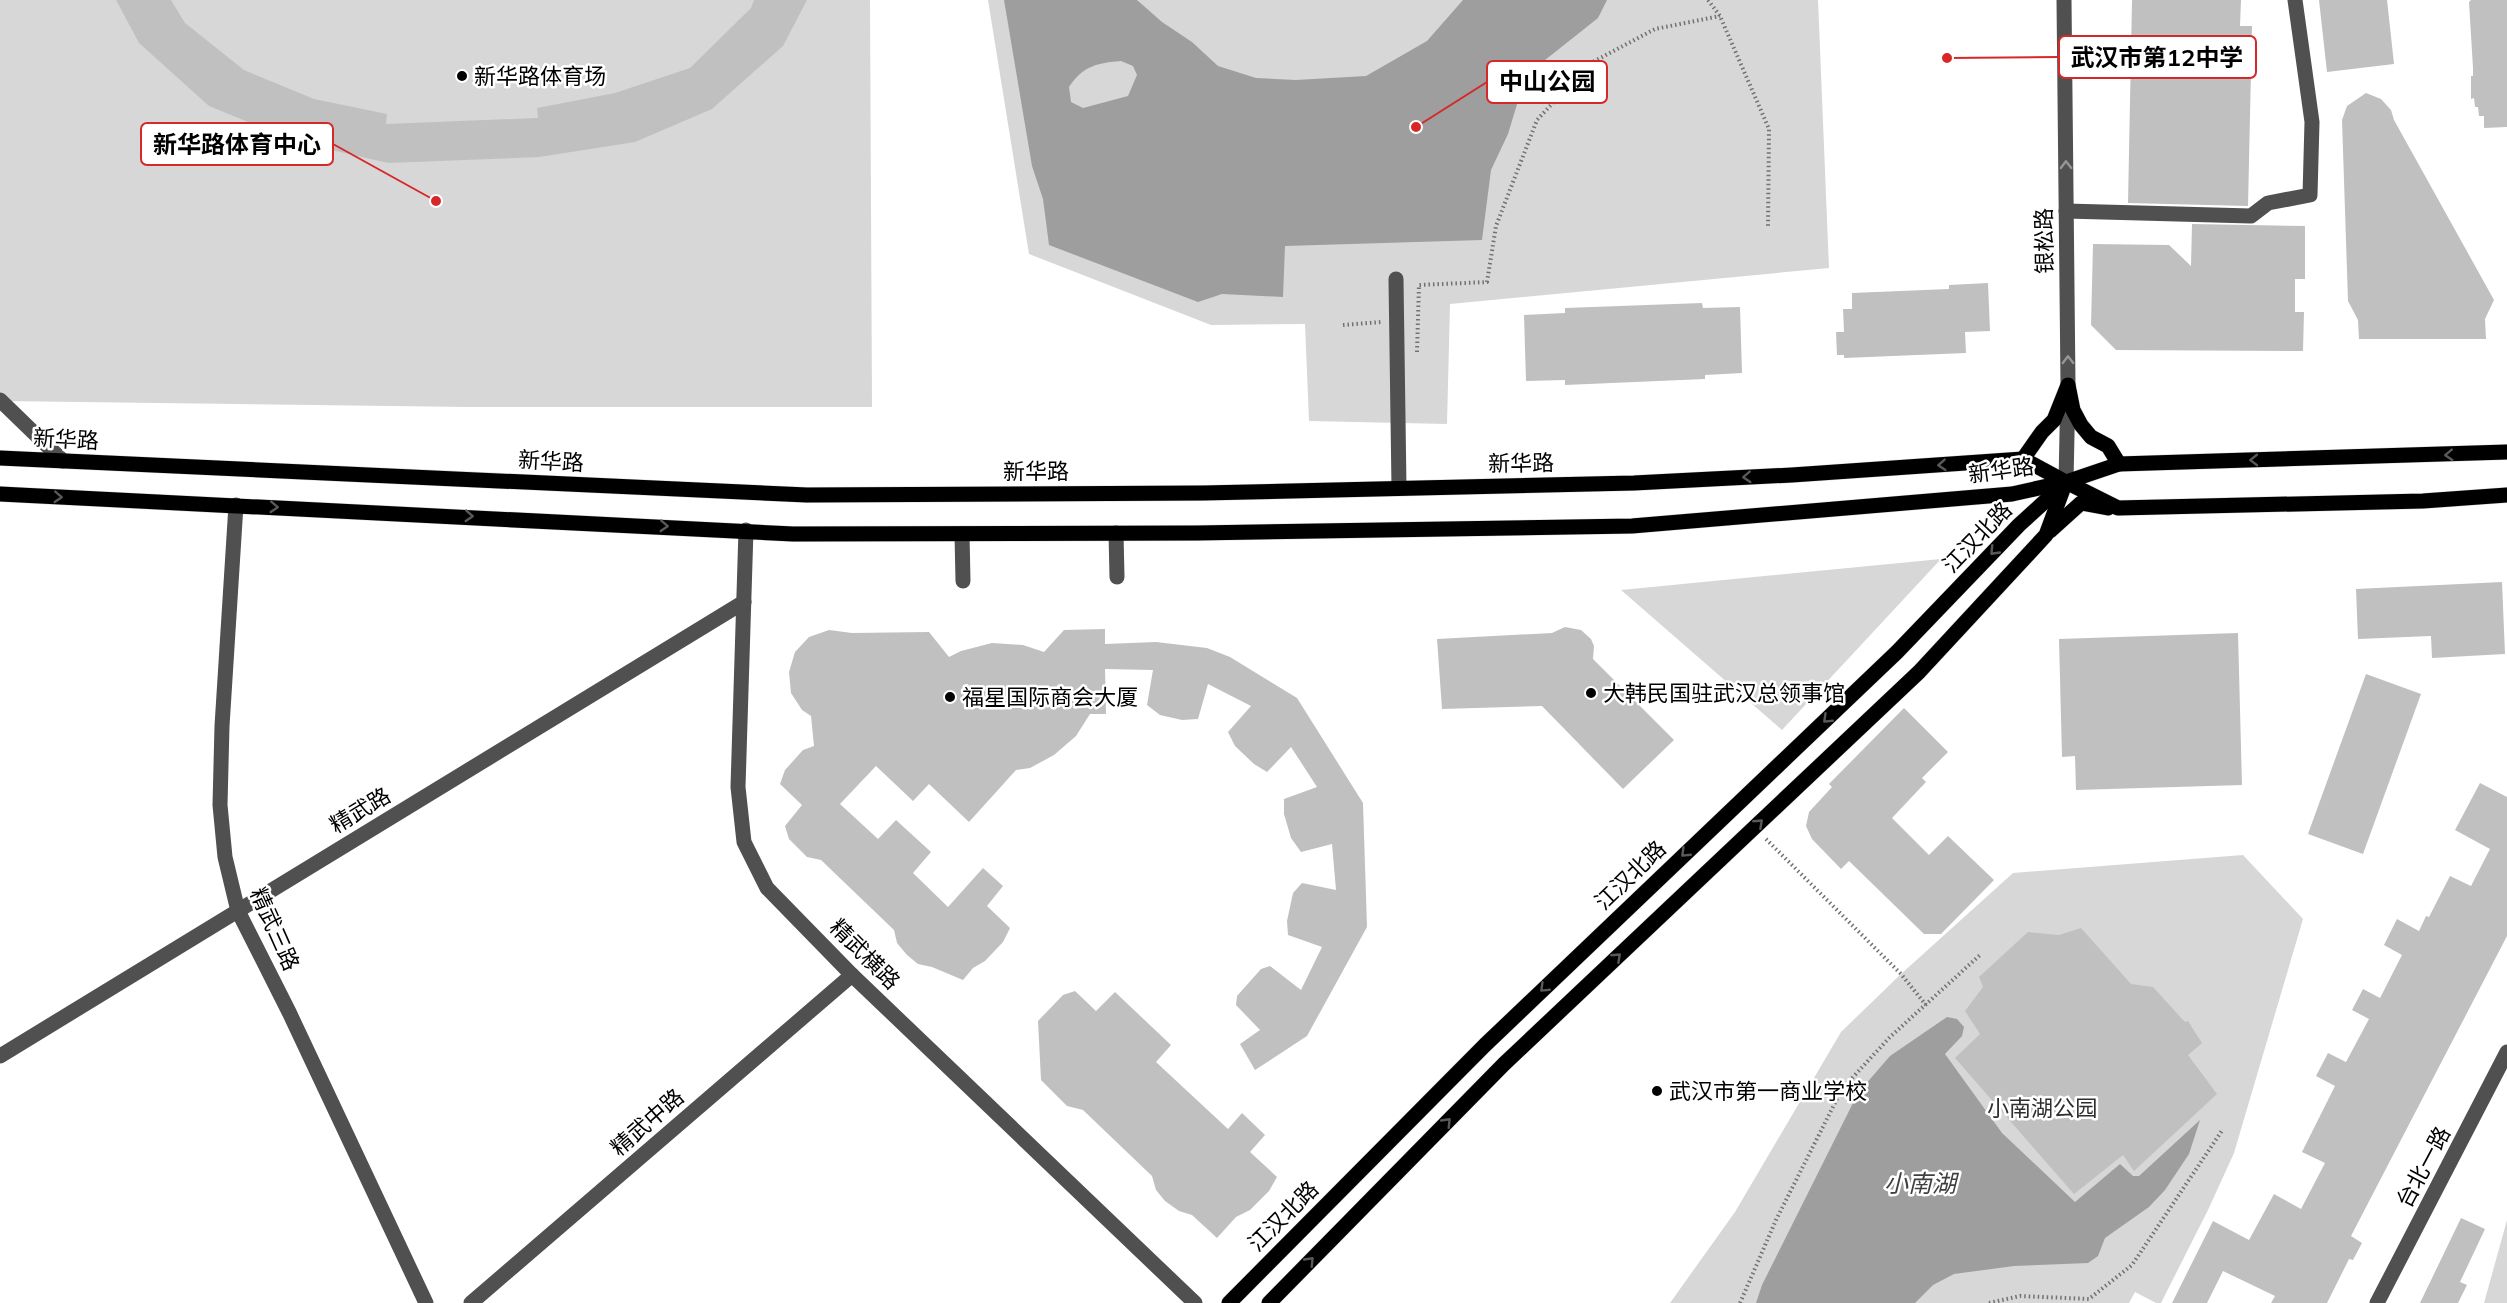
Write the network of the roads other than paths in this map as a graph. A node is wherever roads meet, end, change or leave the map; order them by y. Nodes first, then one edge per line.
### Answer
1 (2064, 0) edge
2 (2295, 0) edge
3 (2066, 211) junction
4 (1396, 279) dead end
5 (2068, 385) junction
6 (0, 400) edge
7 (2507, 452) edge
8 (0, 458) edge
9 (2023, 459) junction
10 (63, 461) junction
11 (2119, 464) junction
12 (2066, 482) junction
13 (1399, 488) junction
14 (0, 494) edge
15 (2012, 494) junction
16 (2507, 495) edge
17 (236, 505) junction
18 (2118, 508) junction
19 (2019, 525) junction
20 (746, 530) junction
21 (1116, 533) junction
22 (962, 534) junction
23 (2046, 535) junction
24 (1117, 577) dead end
25 (963, 581) dead end
26 (744, 602) junction
27 (238, 910) junction
28 (852, 975) junction
29 (2507, 1052) edge
30 (0, 1056) edge
31 (426, 1303) edge
32 (471, 1303) edge
33 (1195, 1303) edge
34 (1228, 1303) edge
35 (1269, 1303) edge
36 (2377, 1303) edge

3 -> 1 street, 银松路
2 - 3 street
5 -> 3 street, 银松路
4 - 13 street
5 - 9 main road
5 - 11 main road
5 - 12 street, 银松路
6 - 10 street
7 -> 11 main road, 新华路
8 - 10 main road, 新华路
9 - 12 main road, 新华路
9 -> 13 main road, 新华路
10 - 13 main road, 新华路
11 - 12 main road, 新华路
12 - 15 main road, 新华路
12 - 18 main road, 新华路
12 - 19 main road, 江汉北路
12 - 23 main road
14 -> 17 main road, 新华路
15 - 19 main road
15 - 21 main road, 新华路
16 - 18 main road, 新华路
17 -> 20 main road, 新华路
17 - 27 street, 精武三路
18 - 23 main road
19 -> 34 main road, 江汉北路
20 - 22 main road, 新华路
20 - 26 street, 精武横路
21 - 22 main road, 新华路
21 - 24 street
22 - 25 street
35 -> 23 main road
26 - 27 street, 精武路
26 - 28 street, 精武横路
27 - 30 street, 精武路
27 - 31 street, 精武三路
28 - 32 street, 精武中路
28 - 33 street, 精武横路
29 - 36 street, 台北一路

